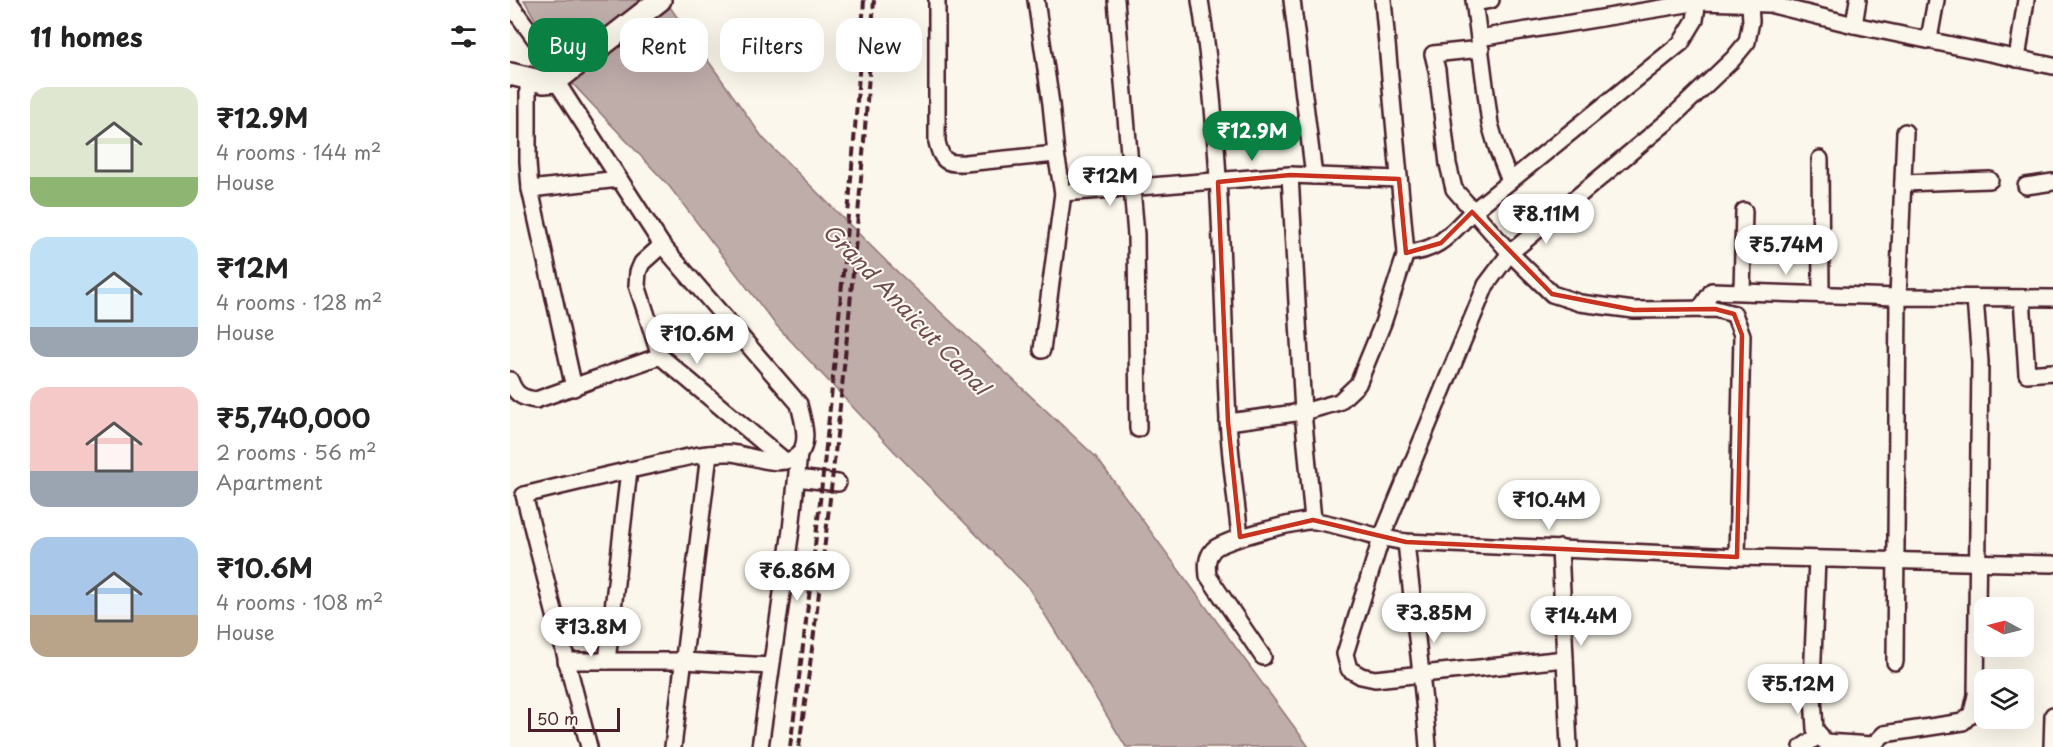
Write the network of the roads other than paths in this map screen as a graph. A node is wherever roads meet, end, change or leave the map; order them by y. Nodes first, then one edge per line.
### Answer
1 (660, 0) edge
2 (938, 0) edge
3 (1036, 0) edge
4 (1116, 0) edge
5 (1200, 0) edge
6 (1292, 0) edge
7 (1383, 0) edge
8 (1491, 0) edge
9 (1858, 0) edge
10 (1936, 0) edge
11 (2026, 0) edge
12 (1699, 1) edge
13 (1474, 2) edge
14 (1769, 2) edge
15 (510, 4) edge
16 (1750, 4) junction
17 (1854, 25) junction
18 (1929, 39) junction
19 (1480, 44) junction
20 (2017, 59) junction
21 (2053, 66) edge
22 (519, 77) edge
23 (560, 79) junction
24 (1905, 132) dead end
25 (1056, 154) junction
26 (1820, 159) dead end
27 (1290, 175) junction
28 (1314, 176) junction
29 (619, 179) junction
30 (1399, 179) junction
31 (1990, 180) dead end
32 (1510, 181) junction
33 (1218, 182) junction
34 (2053, 182) edge
35 (1903, 183) junction
36 (2026, 186) dead end
37 (530, 189) junction
38 (1133, 189) junction
39 (1063, 193) junction
40 (1472, 212) junction
41 (1744, 212) dead end
42 (662, 245) junction
43 (1406, 253) junction
44 (1510, 253) junction
45 (1742, 291) junction
46 (1821, 294) junction
47 (1899, 297) junction
48 (1975, 298) junction
49 (2022, 298) junction
50 (2053, 298) edge
51 (1700, 309) junction
52 (1042, 350) dead end
53 (660, 356) junction
54 (2053, 372) edge
55 (510, 380) edge
56 (574, 388) junction
57 (1304, 412) junction
58 (1228, 422) junction
59 (1138, 429) dead end
60 (709, 454) junction
61 (799, 454) junction
62 (785, 461) junction
63 (629, 470) junction
64 (797, 478) junction
65 (838, 483) dead end
66 (517, 496) edge
67 (1313, 520) junction
68 (1240, 537) junction
69 (1381, 539) junction
70 (1406, 542) junction
71 (1560, 548) junction
72 (1737, 557) junction
73 (1816, 559) junction
74 (1896, 561) junction
75 (1979, 562) junction
76 (2053, 564) edge
77 (1263, 657) dead end
78 (1565, 659) junction
79 (566, 661) junction
80 (607, 661) junction
81 (684, 661) junction
82 (1894, 662) dead end
83 (770, 666) junction
84 (1423, 675) junction
85 (2053, 716) edge
86 (1820, 735) junction
87 (1872, 746) edge
88 (589, 747) edge
89 (673, 747) edge
90 (760, 747) edge
91 (1428, 747) edge
92 (1569, 747) edge
93 (1802, 747) edge
94 (2052, 747) edge

1 - 23 street
2 - 25 street
3 - 25 street
4 - 38 street
5 - 33 street
6 - 28 street
7 - 30 street
8 - 13 street
9 - 17 street
10 - 18 street
11 - 20 street
12 - 16 street
12 - 19 street
12 - 32 street
13 - 19 street
14 - 16 street
14 - 17 street
15 - 23 street
16 - 44 street
17 - 18 street
18 - 20 street
19 - 32 street
19 - 40 street
20 - 21 street
22 - 23 street
22 - 37 street
23 - 29 street
24 - 35 street
25 - 39 street
26 - 46 street
27 - 28 street
27 - 33 street
27 - 57 street
28 - 30 street
29 - 37 street
29 - 42 street
30 - 43 street
31 - 35 street
32 - 40 street
33 - 38 street
33 - 58 street
34 - 36 street
35 - 47 street
37 - 56 street
38 - 39 street
38 - 59 street
39 - 52 street
40 - 43 street
40 - 44 street
41 - 45 street
42 - 53 street
42 - 61 street
43 - 57 street
44 - 51 street
44 - 69 street
45 - 46 street
45 - 51 street
46 - 47 street
47 - 48 street
47 - 74 street
48 - 49 street
48 - 75 street
49 - 50 street
49 - 54 street
51 - 72 street
53 - 56 street
53 - 62 street
55 - 56 street
57 - 58 street
57 - 67 street
58 - 68 street
60 - 62 street
60 - 63 street
60 - 81 street
61 - 62 street
61 - 64 street
63 - 66 street
63 - 80 street
64 - 65 street
64 - 83 street
66 - 79 street
67 - 68 street
67 - 69 street
68 - 77 street
69 - 70 street
69 - 84 street
70 - 71 street
70 - 84 street
71 - 72 street
71 - 78 street
72 - 73 street
73 - 74 street
73 - 86 street
74 - 75 street
74 - 82 street
75 - 76 street
75 - 87 street
78 - 84 street
78 - 92 street
79 - 80 street
79 - 88 street
80 - 81 street
81 - 83 street
81 - 89 street
83 - 90 street
84 - 91 street
85 - 94 street
86 - 87 street
86 - 93 street

